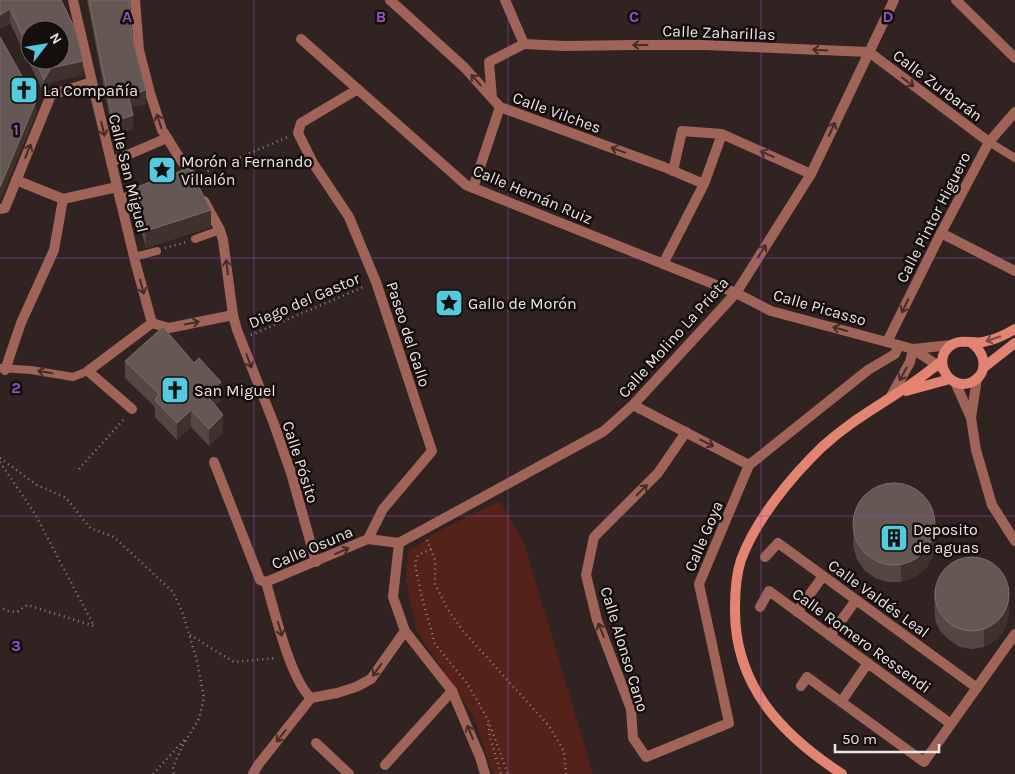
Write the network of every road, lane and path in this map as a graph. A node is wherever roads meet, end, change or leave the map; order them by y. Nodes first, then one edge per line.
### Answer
1 (73, 0) edge
2 (135, 0) edge
3 (390, 0) edge
4 (505, 0) edge
5 (894, 0) edge
6 (956, 0) edge
7 (301, 39) dead end
8 (524, 44) junction
9 (868, 52) junction
10 (1015, 58) edge
11 (92, 82) junction
12 (358, 89) junction
13 (492, 98) junction
14 (500, 107) junction
15 (1015, 112) edge
16 (298, 133) junction
17 (722, 134) junction
18 (167, 138) junction
19 (989, 142) junction
20 (1015, 158) edge
21 (111, 162) junction
22 (668, 169) junction
23 (811, 174) junction
24 (16, 180) junction
25 (193, 184) junction
26 (704, 184) junction
27 (117, 187) junction
28 (156, 188) edge
29 (473, 188) junction
30 (63, 199) junction
31 (120, 199) junction
32 (0, 209) edge
33 (220, 230) junction
34 (941, 233) junction
35 (194, 239) joint
36 (157, 251) joint
37 (134, 257) junction
38 (663, 264) junction
39 (1015, 271) edge
40 (376, 282) junction
41 (736, 293) junction
42 (233, 315) junction
43 (152, 323) junction
44 (1015, 329) edge
45 (241, 339) junction
46 (887, 342) junction
47 (970, 342) junction
48 (1015, 343) edge
49 (899, 345) junction
50 (951, 345) junction
51 (913, 349) junction
52 (940, 365) junction
53 (983, 368) junction
54 (3, 369) edge
55 (88, 371) junction
56 (978, 378) junction
57 (952, 381) junction
58 (900, 392) junction
59 (890, 398) junction
60 (632, 405) junction
61 (132, 410) joint
62 (971, 418) junction
63 (686, 432) junction
64 (0, 460) edge
65 (214, 462) dead end
66 (749, 465) junction
67 (79, 469) dead end
68 (420, 530) junction
69 (368, 539) junction
70 (1015, 541) edge
71 (399, 543) junction
72 (431, 549) junction
73 (766, 557) dead end
74 (316, 562) junction
75 (823, 576) junction
76 (266, 582) junction
77 (856, 600) junction
78 (760, 606) dead end
79 (0, 607) edge
80 (797, 612) junction
81 (405, 630) junction
82 (1015, 634) edge
83 (189, 635) junction
84 (830, 636) junction
85 (288, 656) junction
86 (868, 664) junction
87 (801, 686) dead end
88 (977, 688) junction
89 (452, 691) junction
90 (311, 698) junction
91 (841, 702) junction
92 (488, 720) junction
93 (951, 724) junction
94 (189, 734) junction
95 (316, 743) dead end
96 (646, 757) joint
97 (385, 765) dead end
98 (153, 774) edge
99 (174, 774) edge
100 (253, 774) edge
101 (349, 774) edge
102 (485, 774) edge
103 (501, 774) edge
104 (508, 774) edge
105 (566, 774) edge
106 (842, 774) edge

1 - 11 street, Calle San Miguel
18 -> 2 street, Calle Pósito
13 -> 3 street, Calle Vilches
4 - 8 street
5 - 9 street, Calle Molino La Prieta
6 - 10 street
7 - 12 street, Calle Hernán Ruiz
9 -> 8 street, Calle Zaharillas
8 - 13 street
9 -> 19 street, Calle Zurbarán
23 -> 9 street, Calle Molino La Prieta
11 -> 21 street, Calle San Miguel
24 -> 11 street
12 - 16 street
12 - 29 street, Calle Hernán Ruiz
13 - 14 street, Calle Vilches
22 -> 14 street, Calle Vilches
14 - 29 street
15 - 19 street, Calle Pintor Higuero
16 - 25 path
16 - 40 street, Paseo del Gallo
17 - 22 street
23 -> 17 street
17 - 26 street
18 - 21 street
18 - 25 street, Calle Pósito
19 - 20 lane
19 - 34 street, Calle Pintor Higuero
21 - 27 street, Calle San Miguel
22 - 26 street, Calle Vilches
41 -> 23 street, Calle Molino La Prieta
24 - 30 street
24 - 32 street
25 - 33 street, Calle Pósito
26 - 38 street
27 - 30 street
27 - 31 street, Calle San Miguel
28 - 31 street
29 - 38 street, Calle Hernán Ruiz
30 - 54 street
31 - 37 street, Calle San Miguel
33 - 35 lane
42 -> 33 street, Calle Pósito
34 - 39 street
34 -> 46 street, Calle Pintor Higuero
35 - 36 path
36 - 37 lane
37 -> 43 street, Calle San Miguel
38 - 41 street, Calle Hernán Ruiz
40 - 45 path, Diego del Gastor
40 - 69 street, Paseo del Gallo
46 -> 41 street, Calle Picasso
41 - 60 street, Calle Molino La Prieta
43 -> 42 street
42 - 45 street, Calle Pósito
43 - 55 street
44 -> 47 main road
45 -> 74 street, Calle Pósito
46 - 49 street, Calle Picasso
47 - 50 main road
47 - 53 main road
48 - 53 main road
49 - 51 street, Calle Picasso
49 - 66 street, Calle Goya
50 - 51 street
50 - 52 main road
51 - 52 street
51 -> 59 street
52 - 57 main road
52 - 58 main road
53 - 56 main road
55 -> 54 lane
55 - 61 street
56 - 57 main road
56 - 62 street
57 - 58 main road
57 - 62 street
58 - 59 main road
59 - 106 main road
60 - 63 street
60 - 68 street, Calle Molino La Prieta
61 - 67 path
62 - 70 street
63 -> 66 street
96 -> 63 street, Calle Alonso Cano
64 - 79 path
64 - 83 path
65 - 76 street
66 - 96 street, Calle Goya
68 - 71 street, Calle Molino La Prieta
68 - 72 path
69 - 71 street
74 -> 69 street, Calle Osuna
71 - 81 street
72 - 92 path
72 - 105 path
73 - 75 street, Calle Valdés Leal
74 - 76 street, Calle Osuna
75 - 77 street, Calle Valdés Leal
75 - 80 street
76 -> 85 street
77 - 84 street
77 - 88 street, Calle Valdés Leal
78 - 80 street, Calle Romero Ressendi
80 - 84 street, Calle Romero Ressendi
81 - 89 street
81 -> 90 street
82 - 88 street
83 - 85 path
83 - 94 path
84 - 86 street, Calle Romero Ressendi
85 - 90 street
86 - 91 street
86 - 93 street, Calle Romero Ressendi
87 - 91 street
88 - 93 street
89 - 97 street
102 -> 89 street
90 -> 100 street
91 - 93 street
92 - 103 path
92 - 104 path
94 - 98 path
94 - 99 path
95 - 101 street

